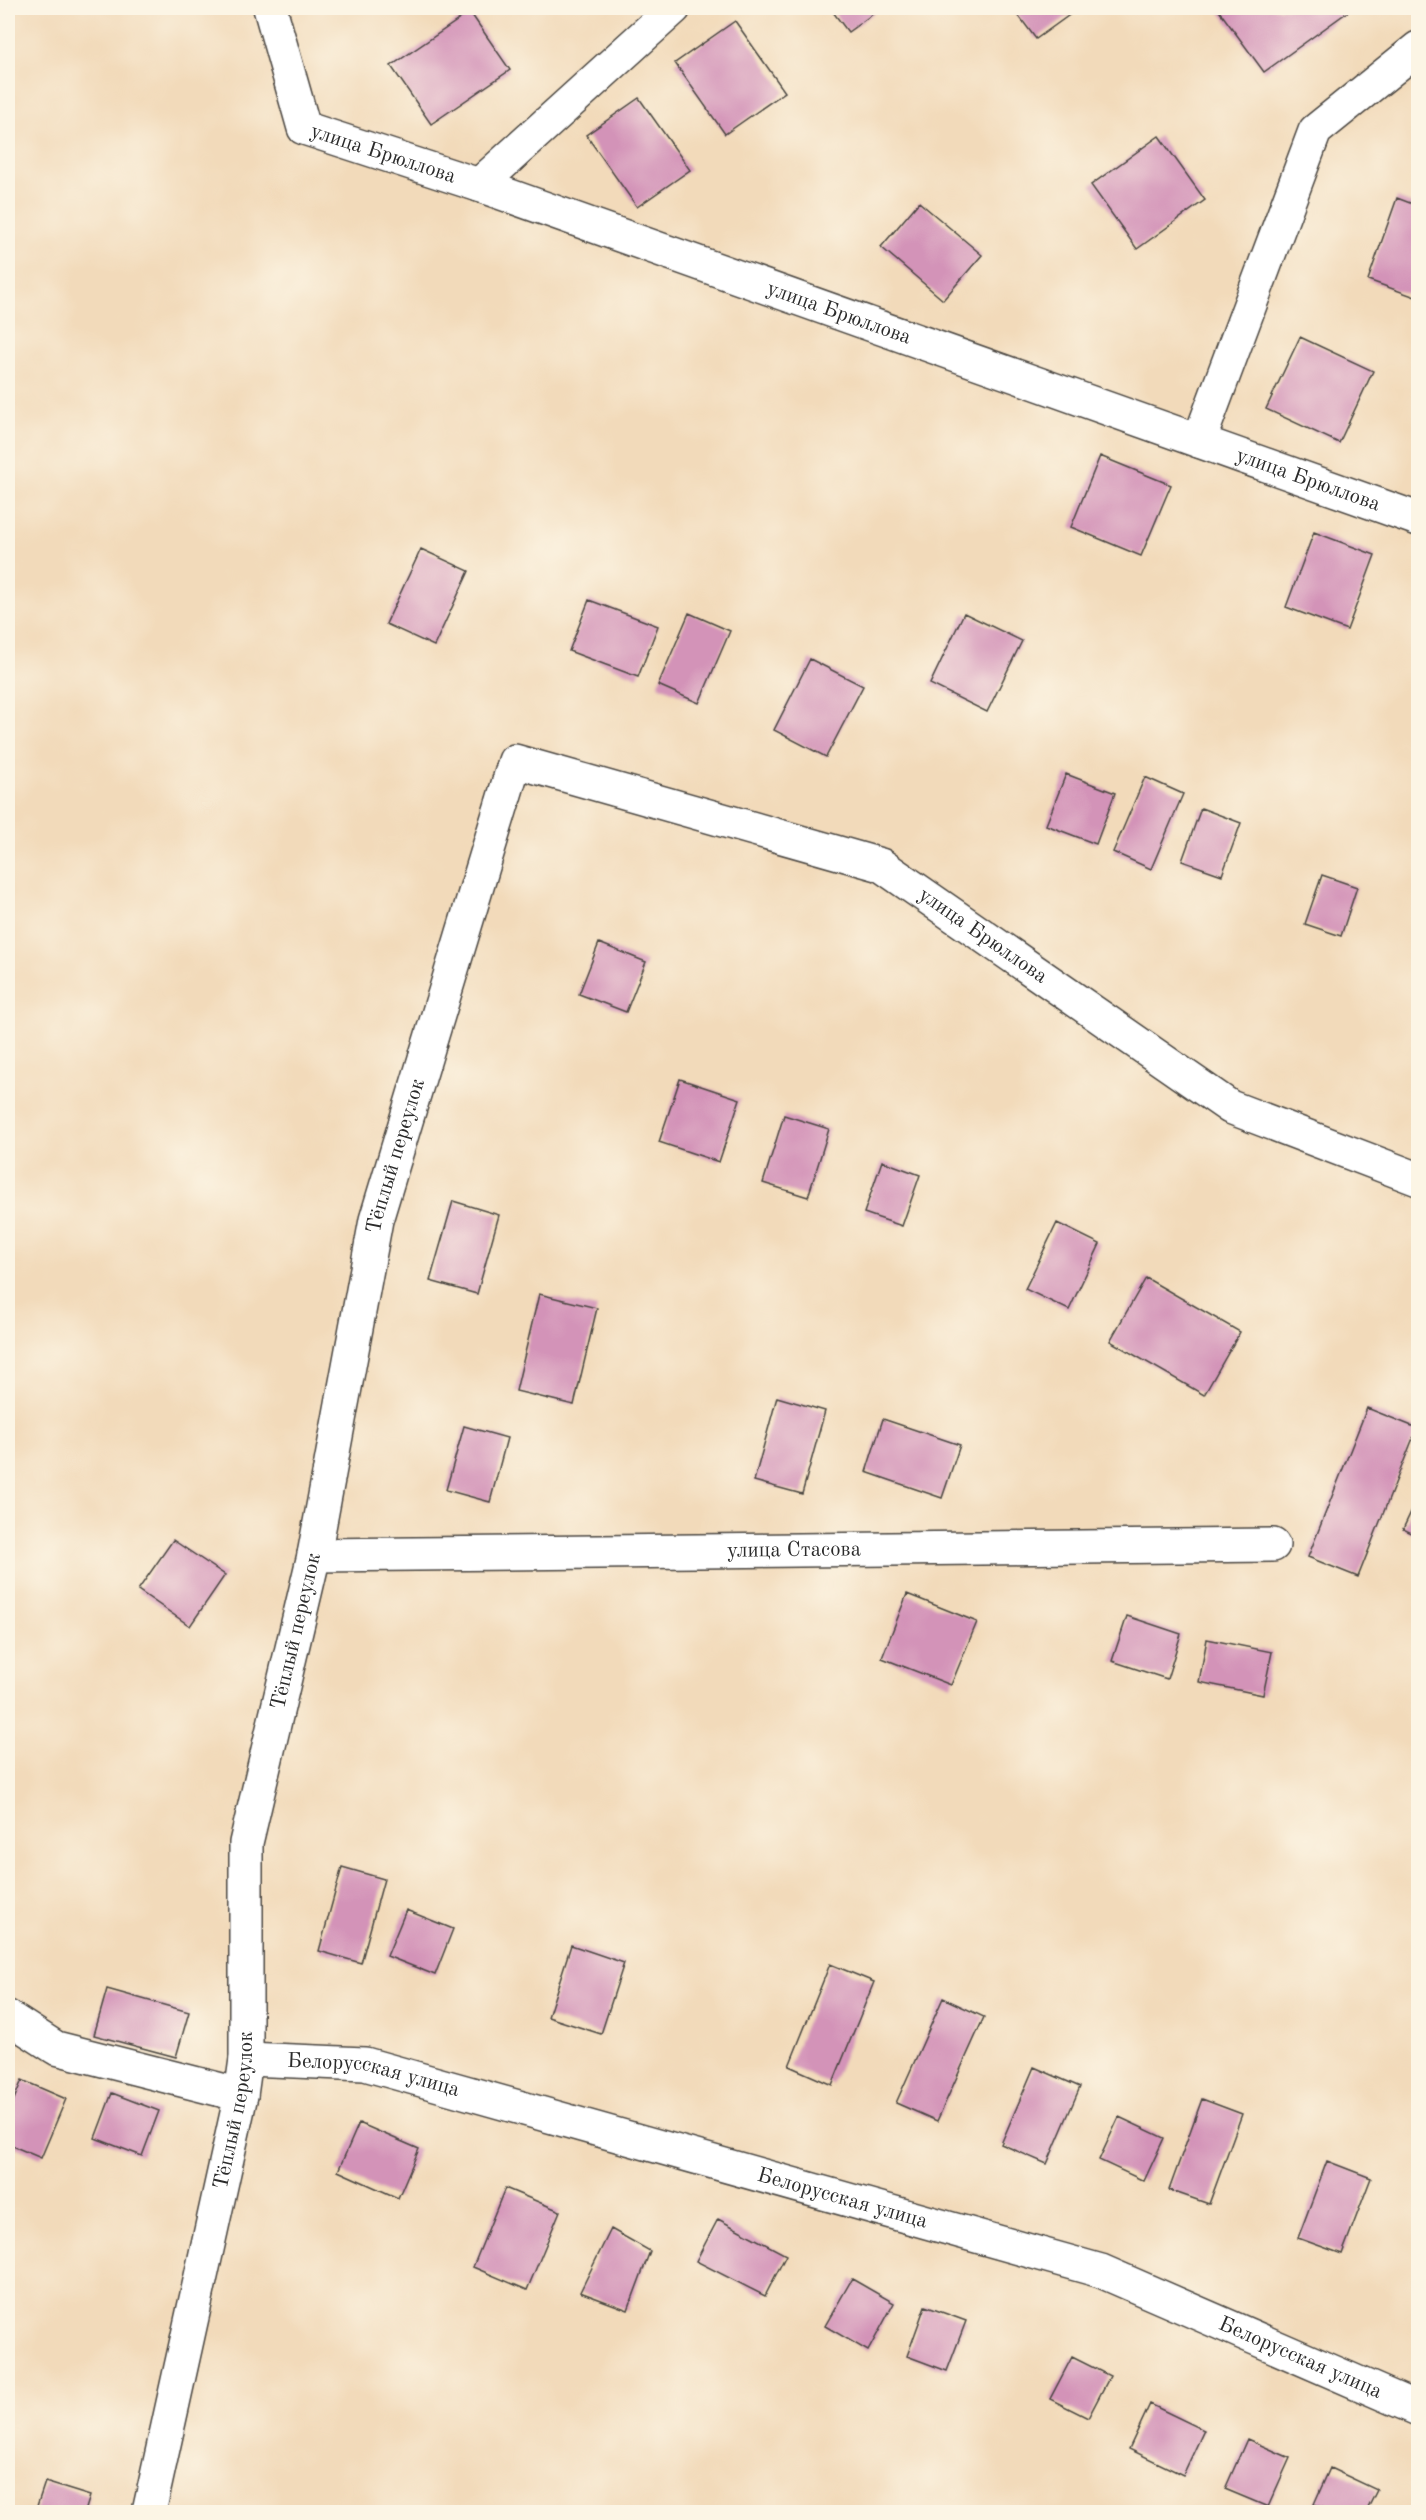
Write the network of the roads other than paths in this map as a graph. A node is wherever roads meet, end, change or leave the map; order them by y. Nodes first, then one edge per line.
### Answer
1 (270, 8) edge
2 (674, 8) edge
3 (1419, 48) edge
4 (479, 185) junction
5 (1199, 441) junction
6 (1419, 519) edge
7 (515, 761) joint
8 (1419, 1179) edge
9 (1273, 1545) dead end
10 (314, 1555) junction
11 (8, 2018) edge
12 (246, 2059) junction
13 (242, 2094) junction
14 (1419, 2409) edge
15 (149, 2512) edge

1 - 4 street, улица Брюллова
2 - 4 street, улица Брюллова
3 - 5 street
4 - 5 street, улица Брюллова
5 - 6 street, улица Брюллова
7 - 8 street, улица Брюллова
7 - 10 street, Тёплый переулок
9 - 10 street, улица Стасова
10 - 12 street, Тёплый переулок
11 - 13 street
12 - 13 street, Тёплый переулок
12 - 14 street, Белорусская улица
13 - 15 street, Тёплый переулок

